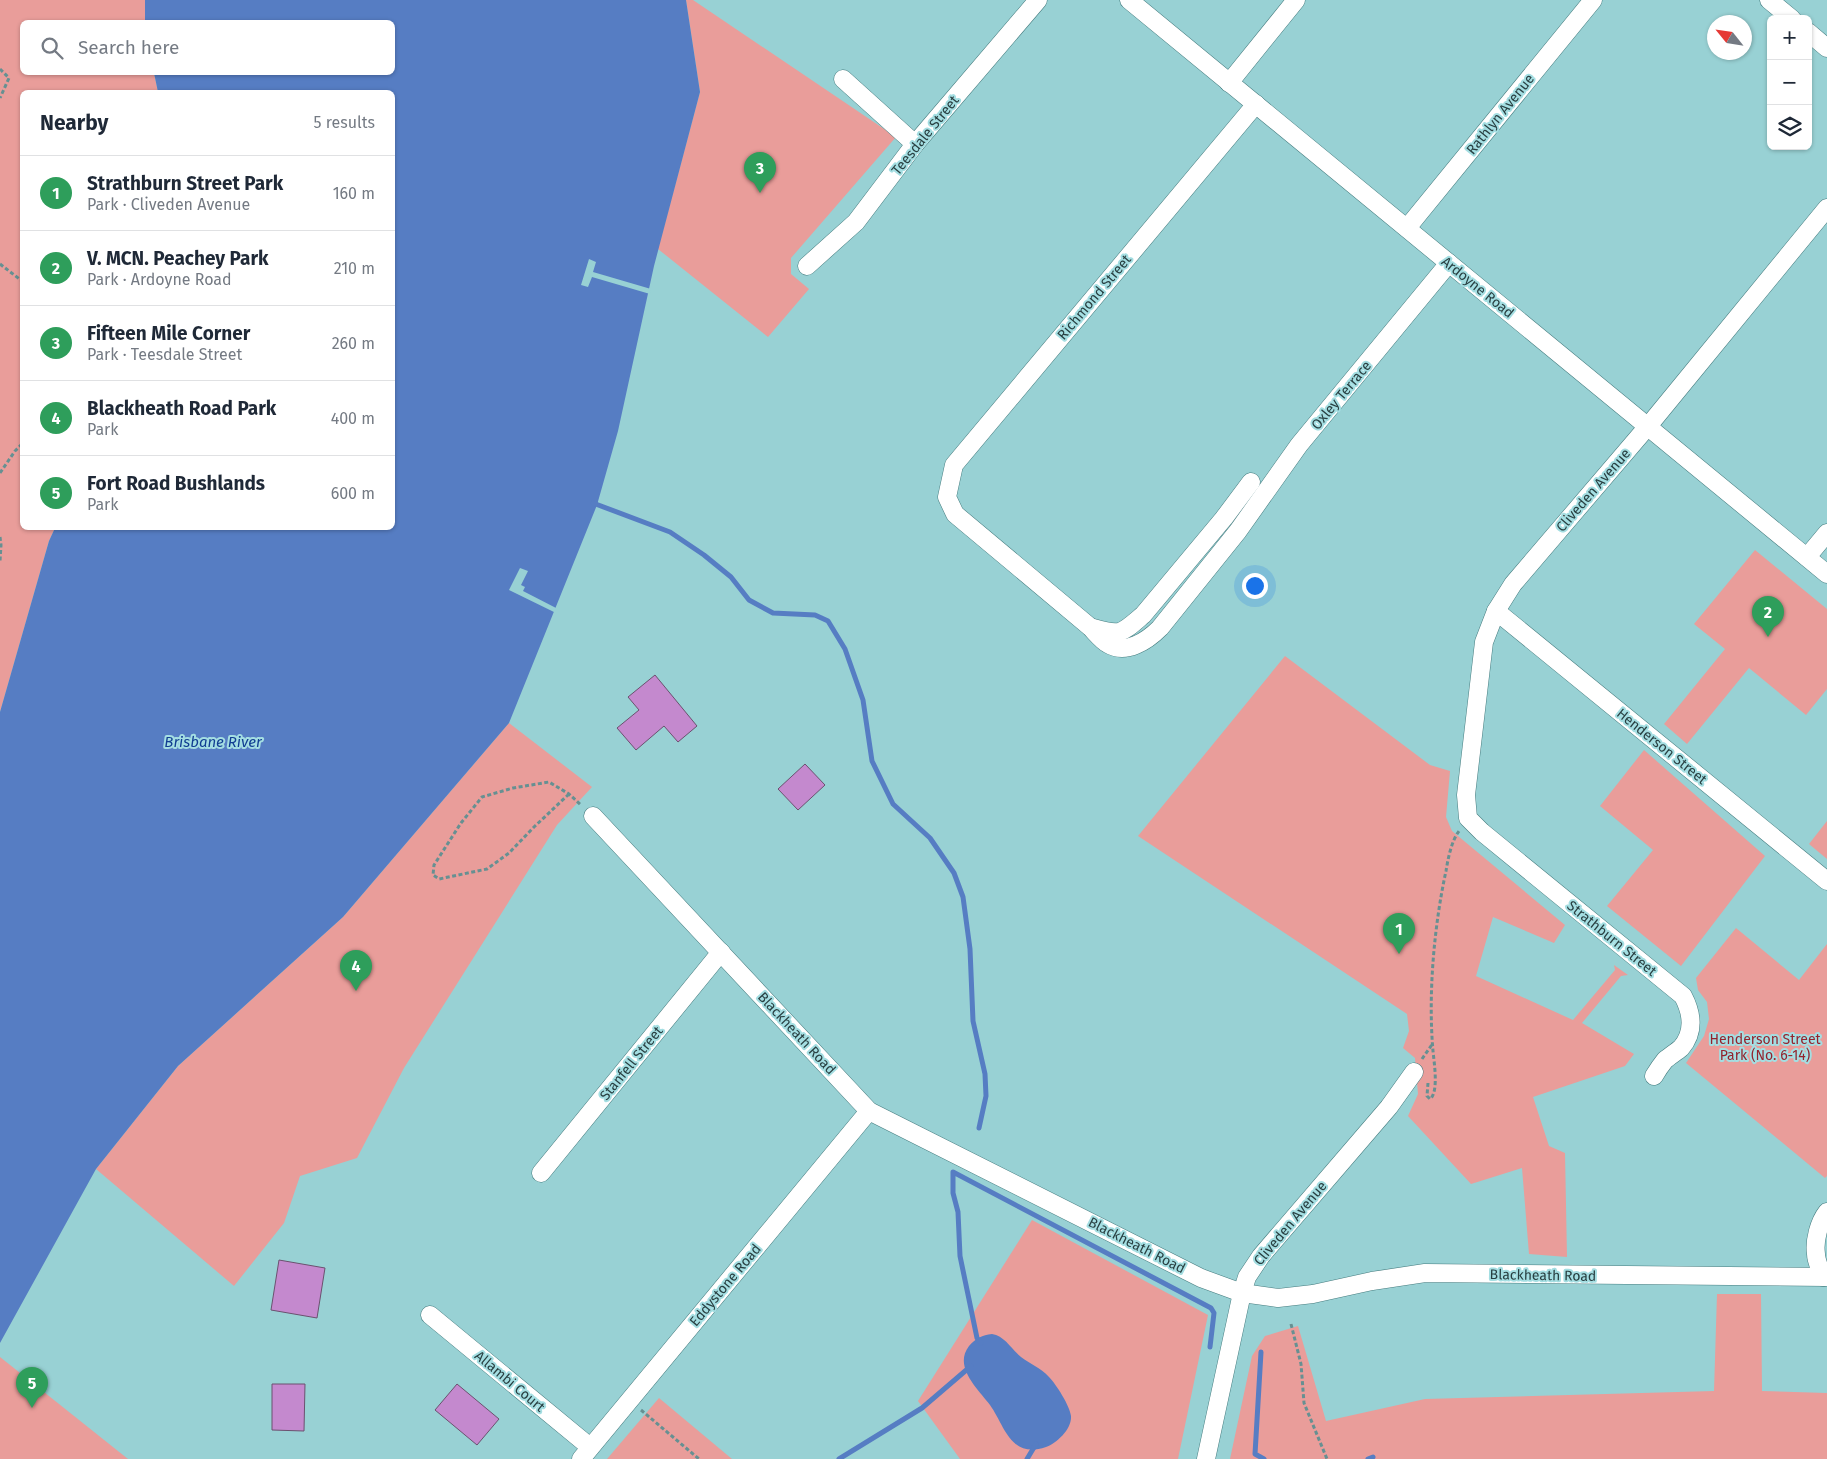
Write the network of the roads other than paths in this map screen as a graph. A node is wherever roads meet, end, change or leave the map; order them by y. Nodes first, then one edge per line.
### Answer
1 (1038, 0) edge
2 (1129, 0) edge
3 (1296, 0) edge
4 (1593, 0) edge
5 (1769, 0) edge
6 (1787, 15) edge
7 (1812, 35) edge
8 (1827, 48) edge
9 (844, 79) dead end
10 (1229, 83) junction
11 (1256, 104) junction
12 (915, 144) junction
13 (1827, 208) edge
14 (1406, 228) junction
15 (1449, 263) junction
16 (807, 266) dead end
17 (1648, 426) junction
18 (1251, 482) dead end
19 (947, 497) joint
20 (1224, 518) junction
21 (1238, 531) junction
22 (1827, 534) edge
23 (1807, 557) junction
24 (1827, 574) edge
25 (1496, 611) junction
26 (1090, 628) junction
27 (593, 816) road end
28 (1468, 818) joint
29 (1827, 881) edge
30 (721, 952) junction
31 (1414, 1072) road end
32 (1654, 1076) dead end
33 (869, 1111) junction
34 (541, 1173) dead end
35 (1827, 1212) edge
36 (1825, 1277) edge
37 (1242, 1293) junction
38 (430, 1315) dead end
39 (585, 1453) edge
40 (1206, 1459) edge

1 - 12 street, Teesdale Street
2 - 10 street, Ardoyne Road
3 - 10 street
4 - 14 street, Rathlyn Avenue
5 - 6 street
7 - 8 street
9 - 12 street
10 - 11 street, Ardoyne Road
11 - 14 street, Ardoyne Road
11 - 19 street, Richmond Street
12 - 16 street, Teesdale Street
13 - 17 street, Cliveden Avenue
14 - 15 street, Ardoyne Road
15 - 17 street, Ardoyne Road
15 - 21 street, Oxley Terrace
17 - 23 street, Ardoyne Road
17 - 25 street, Cliveden Avenue
18 - 20 street, Oxley Terrace
19 - 26 street, Oxley Terrace
20 - 21 street
20 - 26 street, Oxley Terrace
21 - 26 street, Oxley Terrace
22 - 23 street
23 - 24 street, Ardoyne Road
25 - 28 street, Cliveden Avenue
25 - 29 street, Henderson Street
27 - 30 street, Blackheath Road
28 - 32 street, Strathburn Street
30 - 33 street, Blackheath Road
30 - 34 street, Stanfell Street
31 - 37 street, Cliveden Avenue
33 - 37 street, Blackheath Road
33 - 39 street, Eddystone Road
35 - 36 street
36 - 37 street, Blackheath Road
37 - 40 street, Cliveden Avenue
38 - 39 street, Allambi Court

